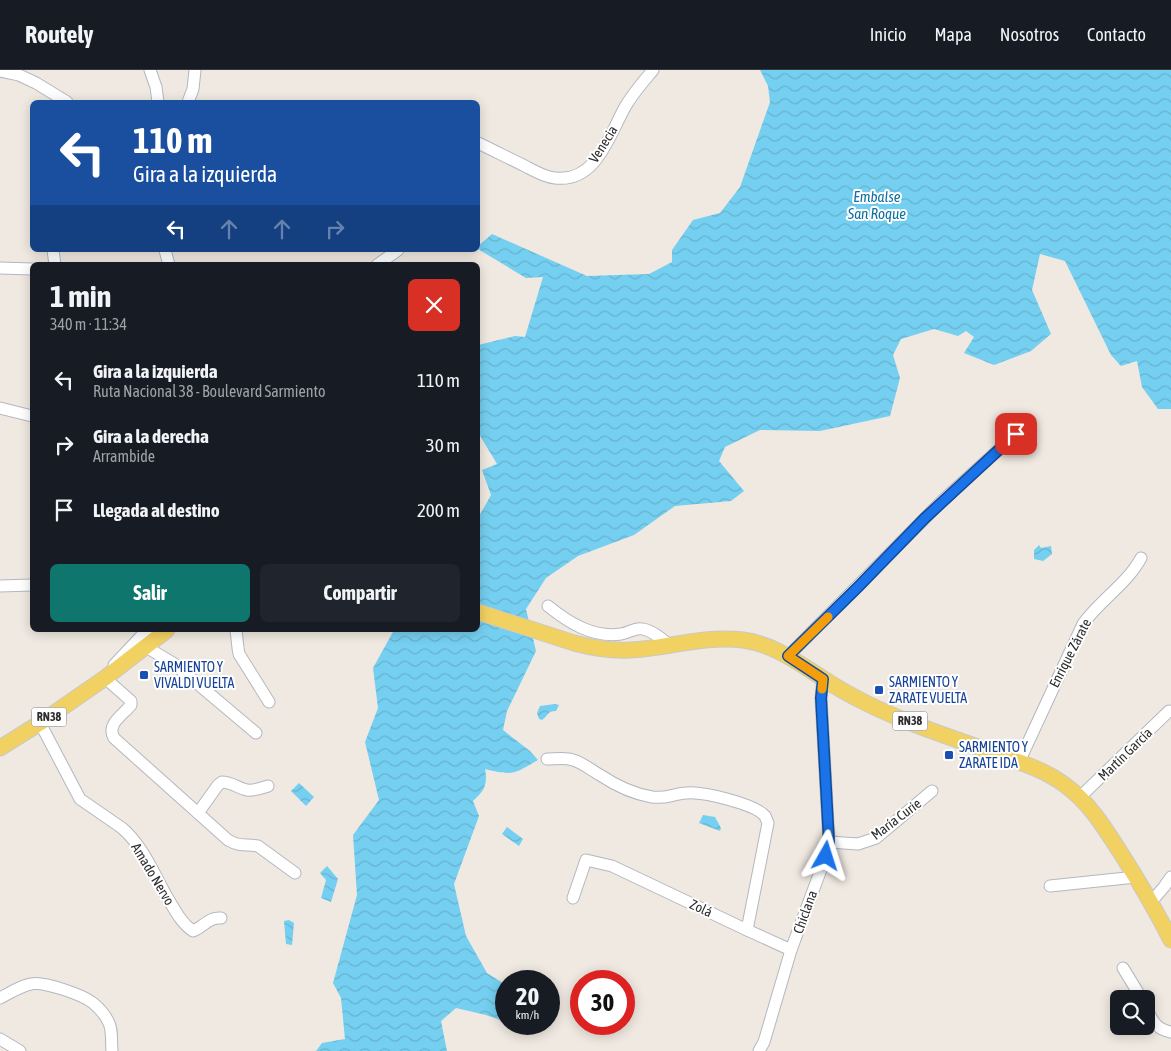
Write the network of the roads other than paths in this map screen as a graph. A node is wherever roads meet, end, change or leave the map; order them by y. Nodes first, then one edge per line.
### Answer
1 (150, 70) edge
2 (195, 70) edge
3 (653, 70) edge
4 (0, 71) edge
5 (61, 100) edge
6 (158, 100) edge
7 (189, 100) edge
8 (480, 144) edge
9 (395, 252) edge
10 (381, 262) edge
11 (0, 268) edge
12 (30, 269) edge
13 (0, 408) edge
14 (30, 416) edge
15 (1016, 434) dead end
16 (1141, 558) dead end
17 (30, 585) edge
18 (0, 586) edge
19 (548, 606) dead end
20 (480, 613) edge
21 (145, 632) edge
22 (165, 632) edge
23 (236, 632) edge
24 (669, 645) junction
25 (146, 647) junction
26 (788, 656) junction
27 (823, 679) junction
28 (100, 681) junction
29 (269, 702) dead end
30 (1169, 711) dead end
31 (40, 723) junction
32 (256, 733) dead end
33 (0, 748) edge
34 (547, 759) dead end
35 (1019, 762) junction
36 (268, 786) dead end
37 (932, 791) dead end
38 (1080, 797) junction
39 (198, 813) junction
40 (829, 842) junction
41 (295, 873) dead end
42 (1136, 877) junction
43 (1171, 877) edge
44 (1050, 886) dead end
45 (573, 898) dead end
46 (1151, 902) junction
47 (221, 918) dead end
48 (747, 930) junction
49 (1171, 940) edge
50 (791, 950) junction
51 (1123, 968) dead end
52 (1136, 990) edge
53 (0, 998) edge
54 (1155, 1023) edge
55 (1171, 1032) edge
56 (0, 1039) edge
57 (20, 1051) edge
58 (112, 1051) edge
59 (759, 1051) edge

1 - 6 street
2 - 7 street
3 - 8 street, Venecia
4 - 5 street
9 - 10 street
11 - 12 street
13 - 14 street
15 - 26 street
16 - 35 street, Enrique Zárate
17 - 18 street
19 - 24 street
20 - 24 main road, RN38
21 - 28 street
22 - 25 main road, RN38
23 - 29 street
24 - 26 main road, RN38
25 - 28 main road, RN38
25 - 32 street
26 - 27 main road, RN38
27 - 35 main road, RN38
27 - 40 street, Chiclana
28 - 31 main road, RN38
28 - 39 street
30 - 38 street, Martín García
31 - 33 main road, RN38
31 - 47 street, Amado Nervo
34 - 48 street
35 - 38 main road, RN38
36 - 39 street
37 - 40 street, María Curie
38 - 42 main road, RN38
39 - 41 street
40 - 50 street, Chiclana
42 - 44 street
42 - 46 main road, RN38
43 - 46 street
45 - 48 street, Zolá
46 - 49 main road, RN38
48 - 50 street, Zolá
50 - 59 street, Chiclana
51 - 52 street
53 - 58 street
54 - 55 street
56 - 57 street

